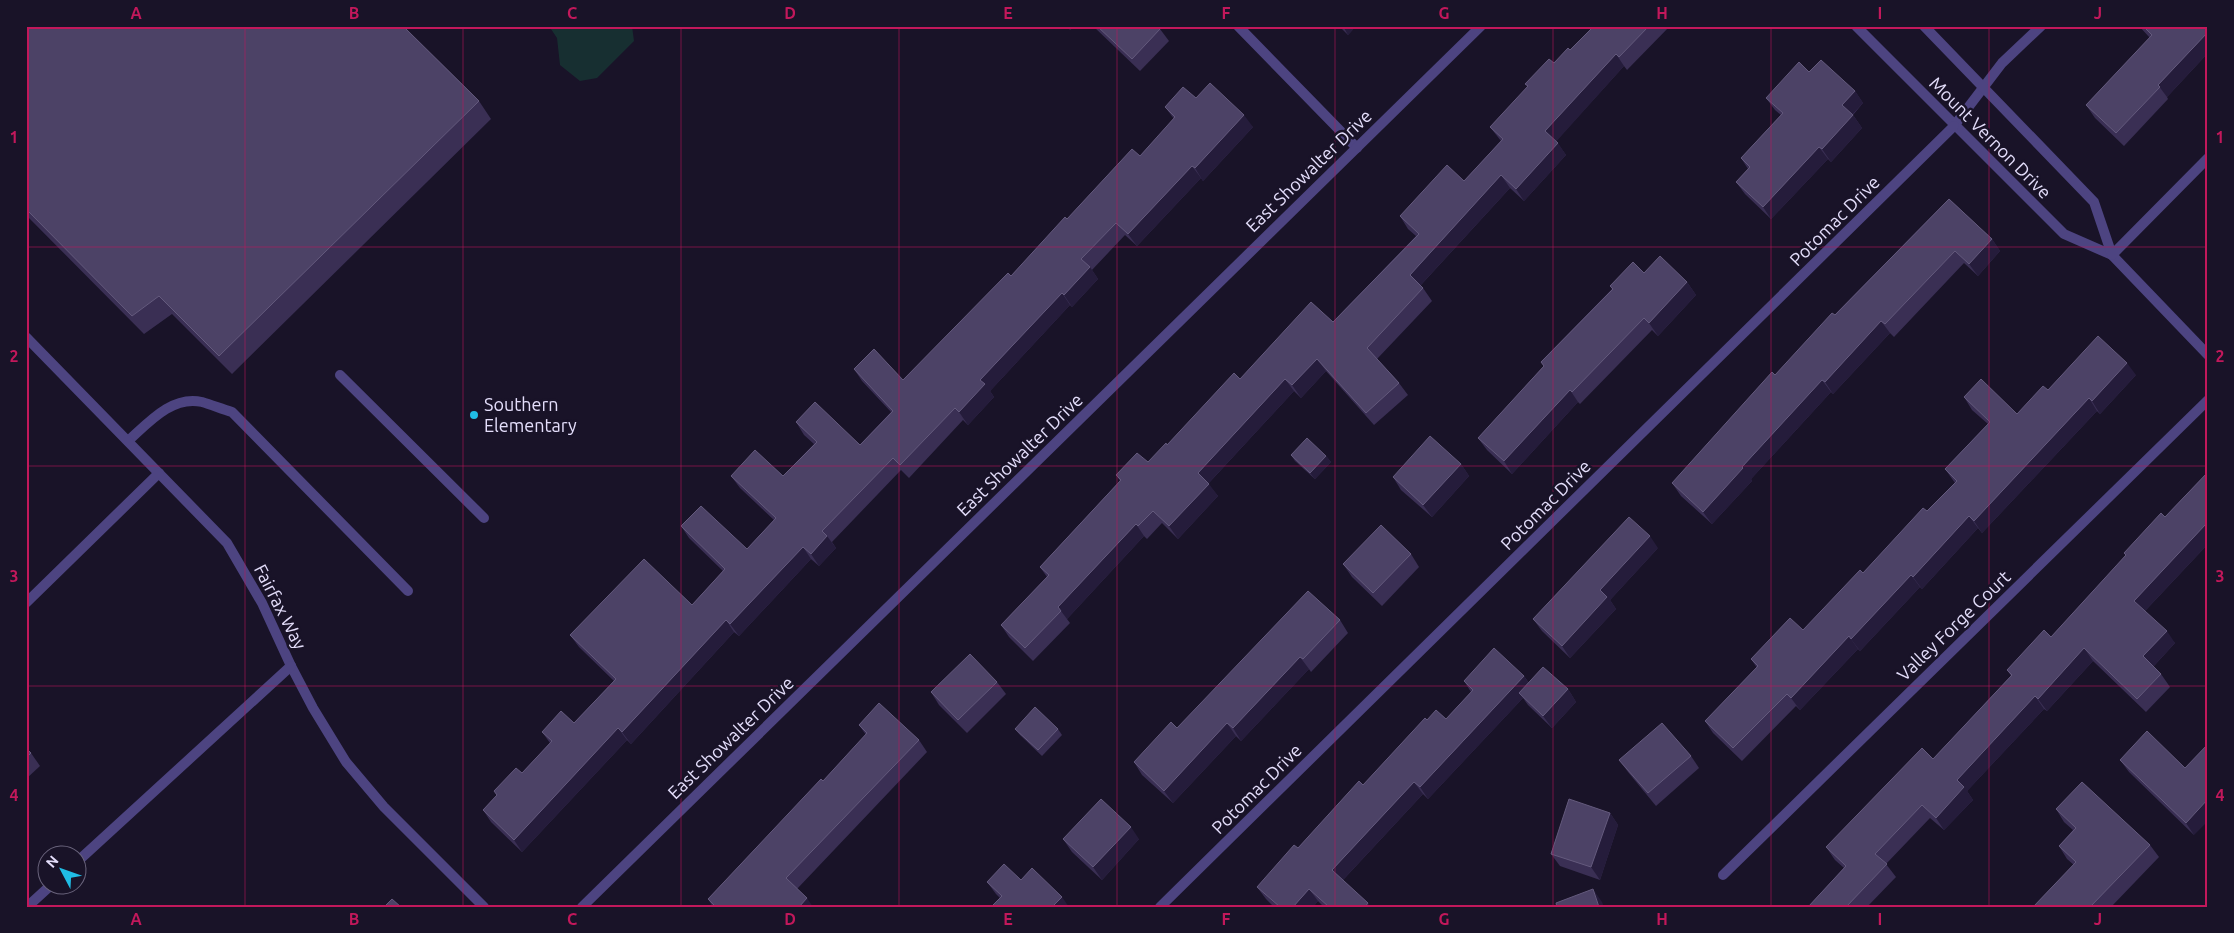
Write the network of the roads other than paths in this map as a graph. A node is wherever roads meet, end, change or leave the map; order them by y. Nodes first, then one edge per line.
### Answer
1 (1238, 26) edge
2 (1481, 26) edge
3 (1856, 26) edge
4 (1924, 26) edge
5 (2041, 26) edge
6 (1984, 88) junction
7 (1954, 126) junction
8 (1357, 148) junction
9 (2208, 158) edge
10 (2112, 255) junction
11 (28, 340) edge
12 (2208, 355) edge
13 (340, 375) dead end
14 (2208, 400) edge
15 (128, 441) junction
16 (160, 473) junction
17 (484, 518) dead end
18 (408, 590) dead end
19 (26, 603) edge
20 (291, 666) junction
21 (88, 852) edge
22 (1723, 874) dead end
23 (39, 896) edge
24 (27, 907) edge
25 (484, 907) edge
26 (582, 907) edge
27 (1160, 907) edge

1 - 8 street
2 - 8 street, East Showalter Drive
3 - 7 street, Mount Vernon Drive
4 - 6 street, Mount Vernon Drive
5 - 6 street, Potomac Drive
6 - 7 street, Potomac Drive
6 - 10 street, Mount Vernon Drive
7 - 10 street, Mount Vernon Drive
7 - 27 street, Potomac Drive
8 - 26 street, East Showalter Drive
9 - 10 street
10 - 12 street, Mount Vernon Drive
11 - 15 street, Fairfax Way
13 - 17 street
14 - 22 street, Valley Forge Court
15 - 16 street, Fairfax Way
15 - 18 street
16 - 19 street
16 - 20 street, Fairfax Way
20 - 21 street
20 - 25 street, Fairfax Way
23 - 24 street

